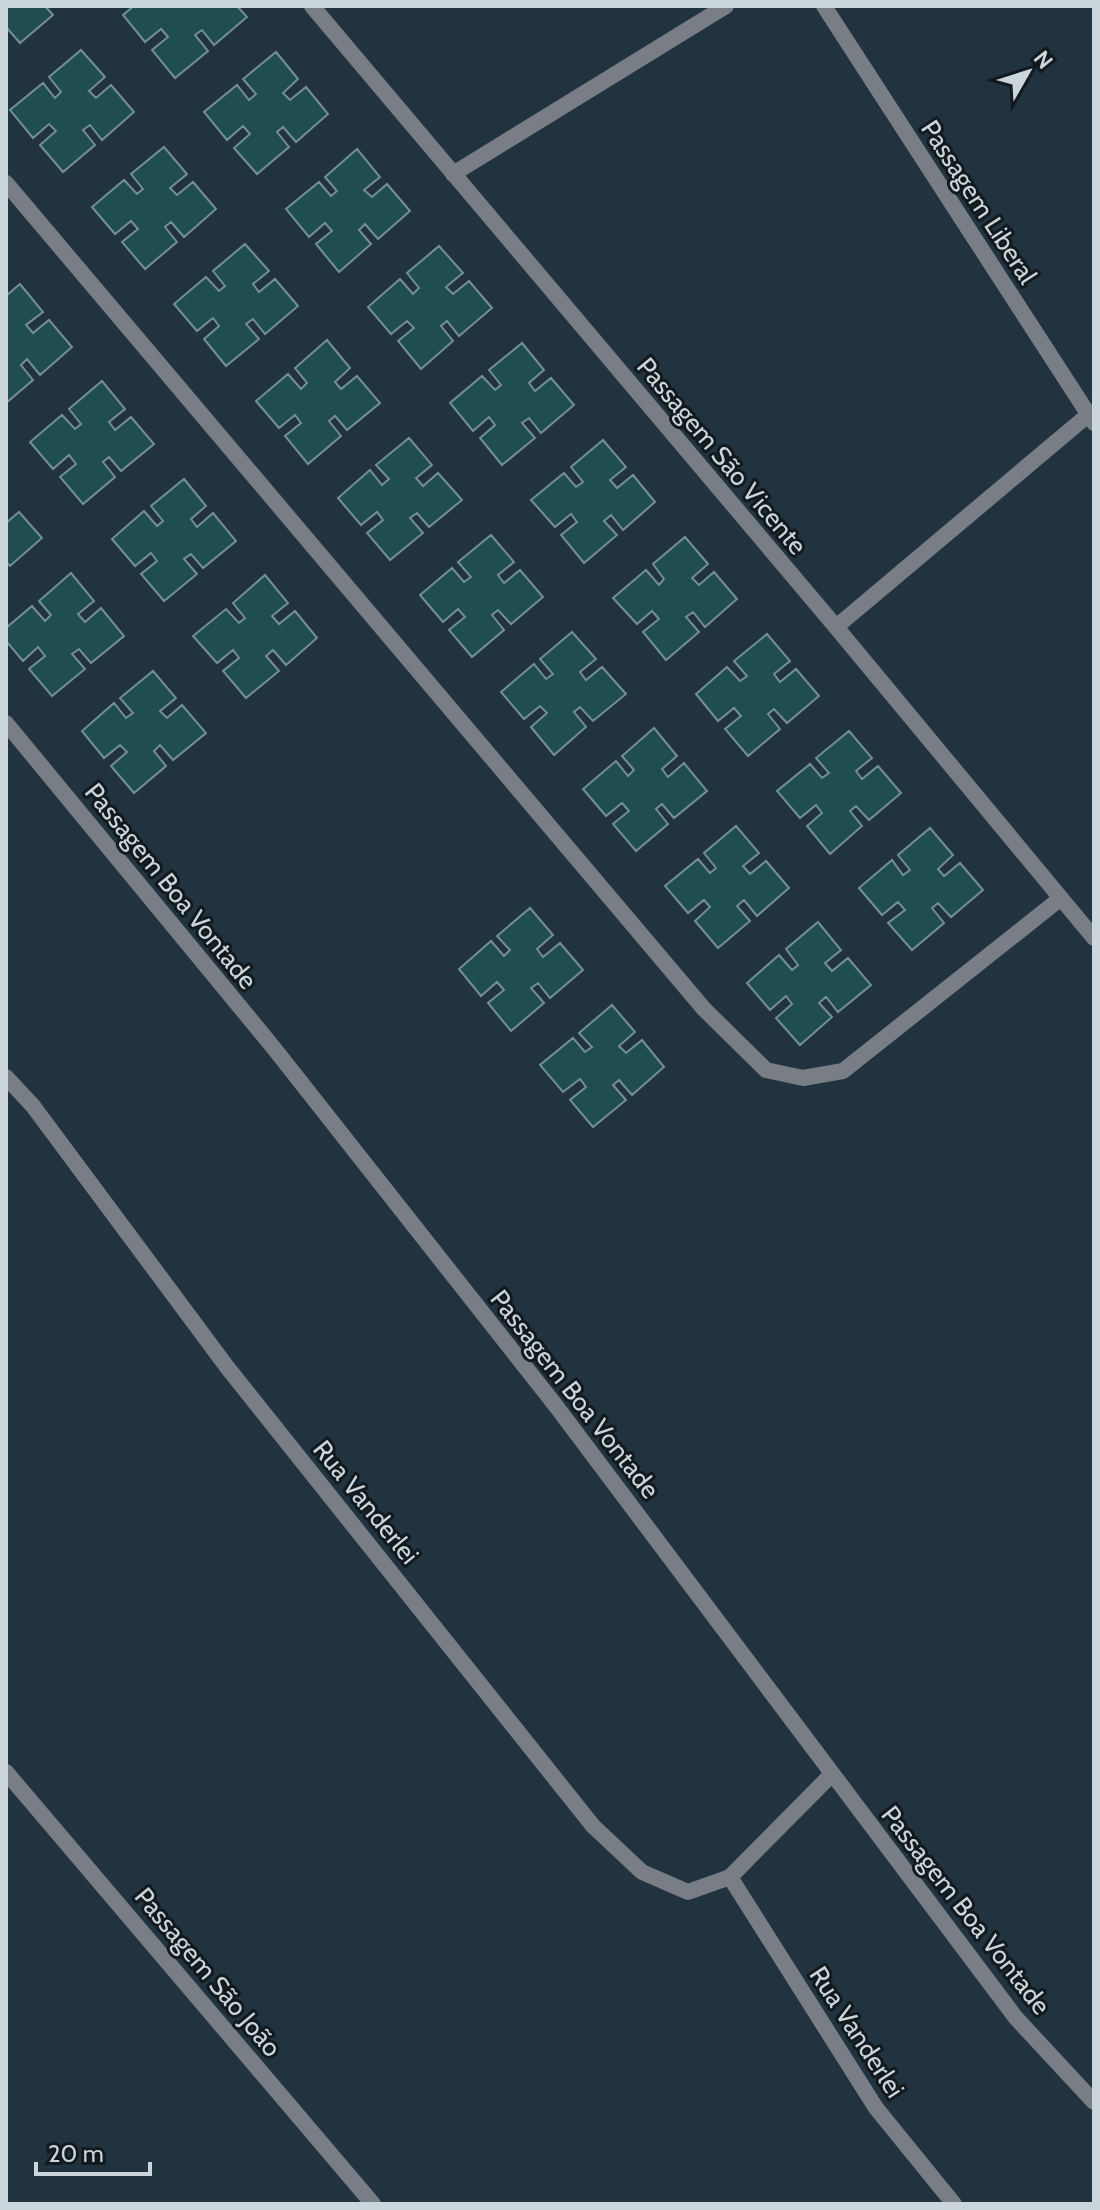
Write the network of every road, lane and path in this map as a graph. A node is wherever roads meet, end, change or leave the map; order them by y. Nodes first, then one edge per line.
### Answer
1 (312, 6) edge
2 (726, 6) edge
3 (824, 6) edge
4 (453, 174) junction
5 (6, 183) edge
6 (1091, 419) edge
7 (836, 627) junction
8 (6, 723) edge
9 (1061, 898) junction
10 (1094, 938) edge
11 (6, 1077) edge
12 (6, 1772) edge
13 (832, 1774) junction
14 (730, 1877) junction
15 (1094, 2102) edge
16 (373, 2204) edge
17 (954, 2204) edge

1 - 4 street, Passagem São Vicente
2 - 4 street
3 - 6 street, Passagem Liberal
4 - 7 street, Passagem São Vicente
5 - 9 street
6 - 7 street
7 - 9 street, Passagem São Vicente
8 - 13 street, Passagem Boa Vontade
9 - 10 street, Passagem São Vicente
11 - 14 street, Rua Vanderlei
12 - 16 street, Passagem São João
13 - 14 street, Rua Vanderlei
13 - 15 street, Passagem Boa Vontade
14 - 17 street, Rua Vanderlei

